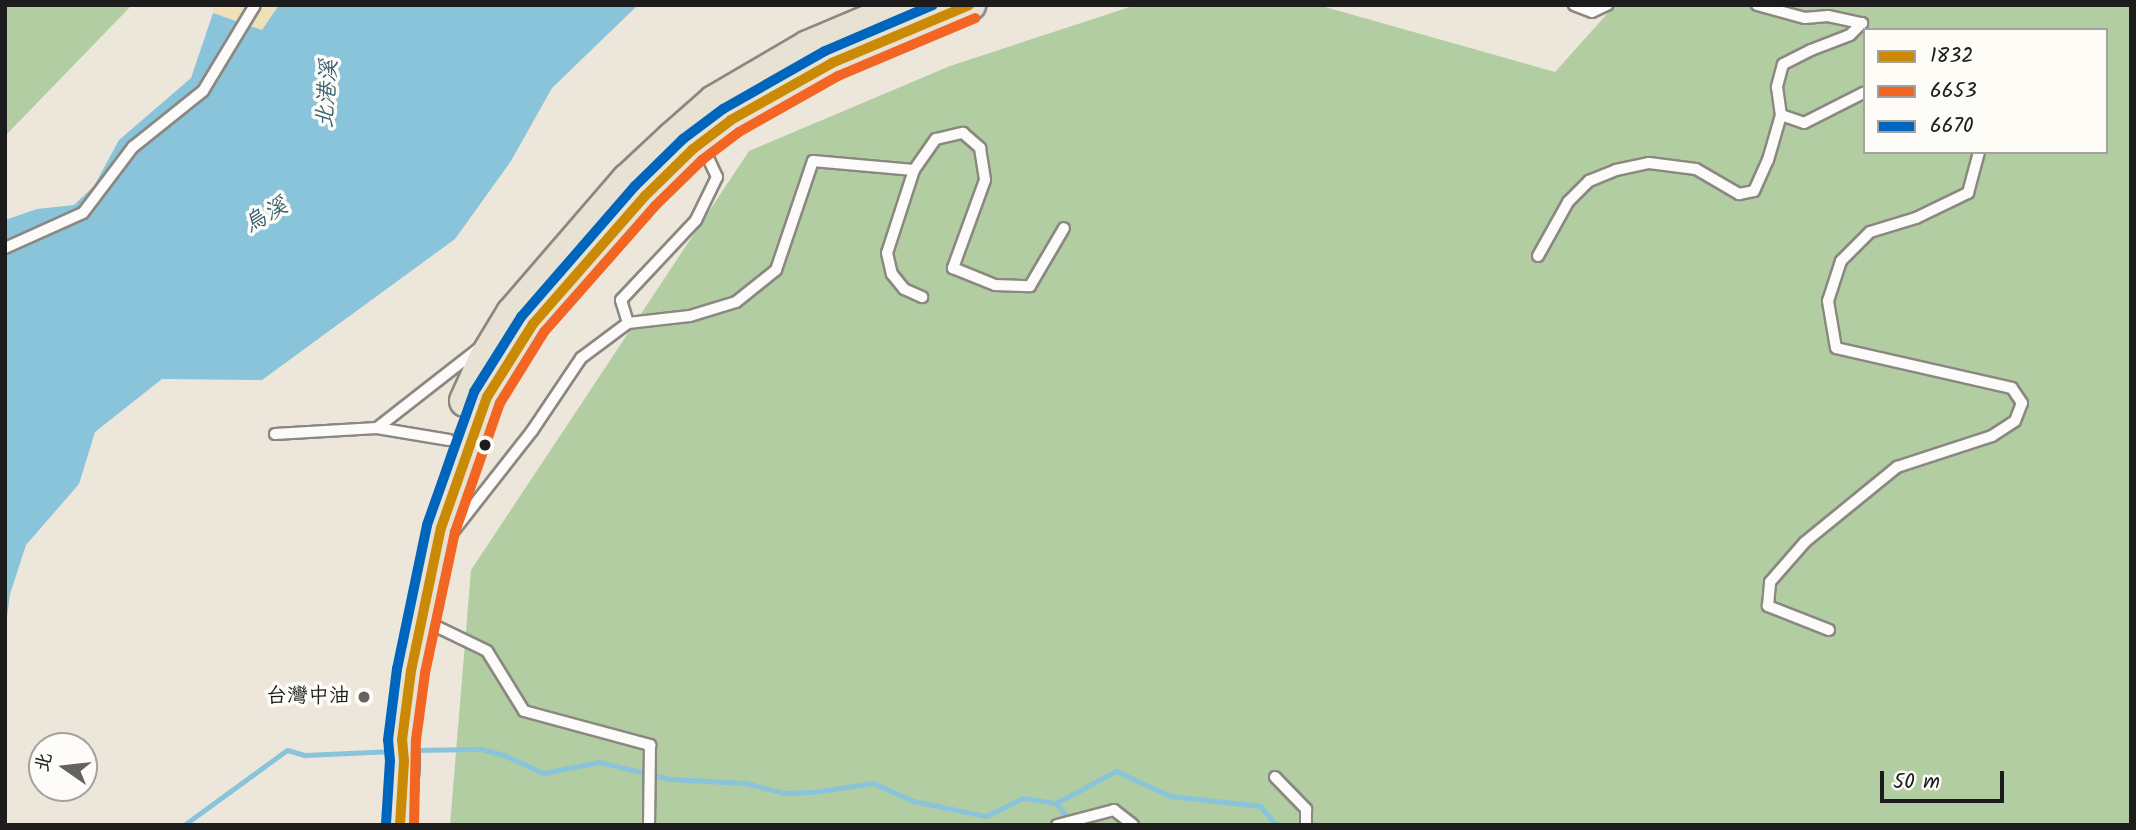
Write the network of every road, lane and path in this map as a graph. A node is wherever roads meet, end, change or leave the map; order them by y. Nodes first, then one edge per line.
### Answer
1 (255, 5) edge
2 (905, 5) edge
3 (970, 5) edge
4 (1574, 5) edge
5 (1607, 5) edge
6 (1757, 5) edge
7 (1863, 93) edge
8 (1781, 115) junction
9 (686, 125) junction
10 (1978, 154) edge
11 (914, 170) junction
12 (1063, 228) dead end
13 (5, 248) edge
14 (1538, 256) dead end
15 (922, 297) dead end
16 (628, 323) junction
17 (377, 428) junction
18 (275, 433) dead end
19 (449, 440) junction
20 (436, 552) junction
21 (422, 619) junction
22 (1829, 630) dead end
23 (395, 750) junction
24 (1275, 778) dead end
25 (385, 825) edge
26 (400, 825) edge
27 (649, 825) edge
28 (1058, 825) edge
29 (1133, 825) edge
30 (1306, 825) edge

1 - 13 lane
2 - 9 main road
3 - 9 main road
4 - 5 lane
6 - 8 lane
7 - 8 lane
8 - 14 lane
9 - 16 lane
9 - 17 lane
9 - 19 main road
9 - 20 main road
10 - 22 lane
11 - 12 lane
11 - 15 lane
11 - 16 lane
16 - 20 lane
17 - 18 lane
17 - 19 lane
19 - 23 main road
20 - 21 main road
21 - 23 main road
21 - 27 lane
23 - 25 main road
23 - 26 main road
24 - 30 lane
28 - 29 lane

